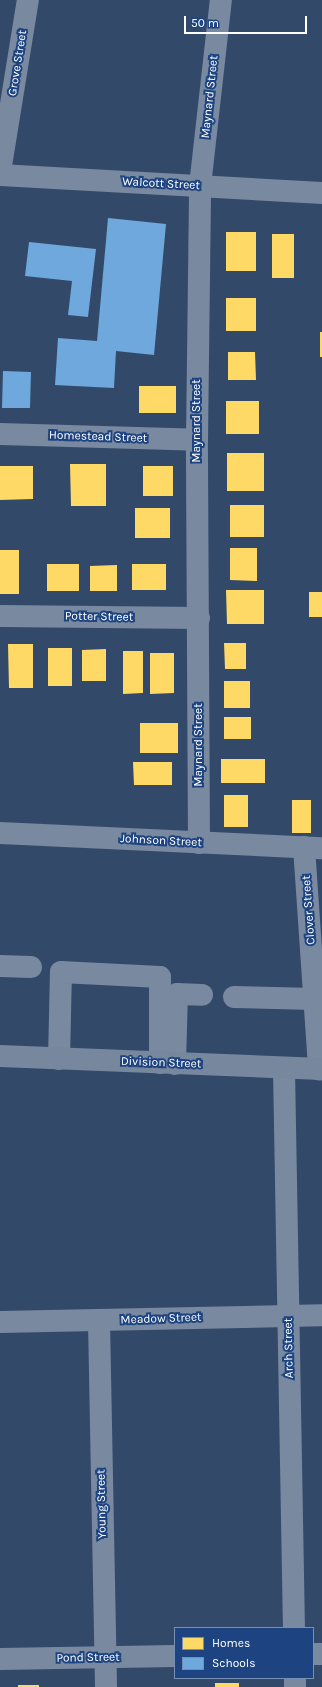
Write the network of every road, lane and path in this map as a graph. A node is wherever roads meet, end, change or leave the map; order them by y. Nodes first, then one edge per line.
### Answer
1 (28, 0) edge
2 (221, 0) edge
3 (0, 174) edge
4 (200, 186) junction
5 (322, 193) edge
6 (0, 434) edge
7 (197, 440) junction
8 (0, 616) edge
9 (199, 618) junction
10 (0, 833) edge
11 (199, 842) junction
12 (313, 848) edge
13 (0, 966) edge
14 (31, 967) dead end
15 (202, 995) dead end
16 (234, 997) dead end
17 (315, 999) junction
18 (0, 1056) edge
19 (59, 1059) junction
20 (168, 1063) junction
21 (284, 1069) junction
22 (321, 1069) edge
23 (288, 1315) junction
24 (322, 1315) edge
25 (99, 1321) junction
26 (0, 1322) edge
27 (294, 1627) edge
28 (174, 1656) edge
29 (105, 1658) junction
30 (0, 1659) edge
31 (106, 1687) edge

1 - 3 street, Grove Street
2 - 4 street, Maynard Street
3 - 4 street, Walcott Street
4 - 5 street, Walcott Street
4 - 7 street, Maynard Street
6 - 7 street, Homestead Street
7 - 9 street, Maynard Street
8 - 9 street, Potter Street
9 - 11 street, Maynard Street
10 - 11 street, Johnson Street
11 - 12 street, Johnson Street
12 - 17 street, Clover Street
13 - 14 street
15 - 20 street
16 - 17 street
17 - 22 street, Clover Street
18 - 19 main road, Division Street
19 - 20 main road, Division Street
19 - 20 street
20 - 21 main road, Division Street
21 - 22 main road, Division Street
21 - 23 street, Arch Street
23 - 24 street, Meadow Street
23 - 25 street, Meadow Street
23 - 27 street, Arch Street
25 - 26 street, Meadow Street
25 - 29 street, Young Street
28 - 29 street, Pond Street
29 - 30 street, Pond Street
29 - 31 street, Young Street

